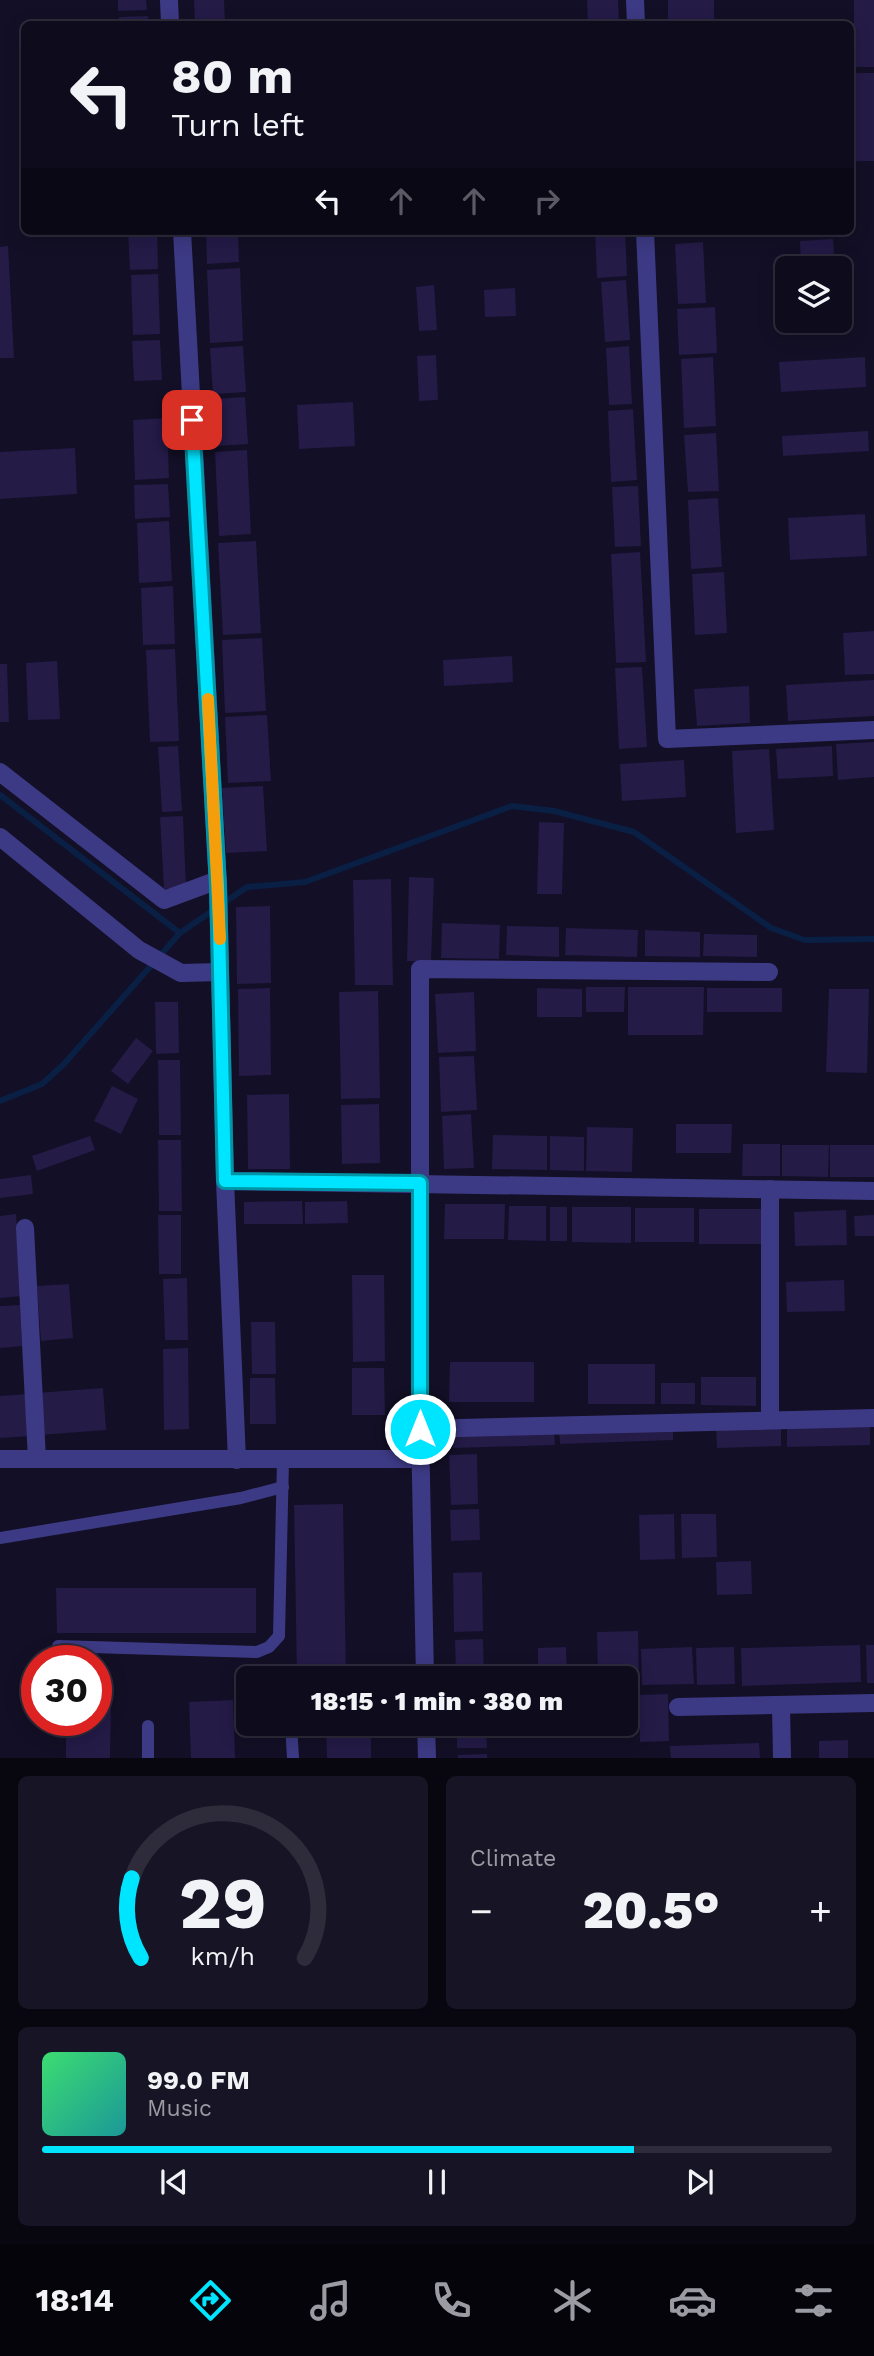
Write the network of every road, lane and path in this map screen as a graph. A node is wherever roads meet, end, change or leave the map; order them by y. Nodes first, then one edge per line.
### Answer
1 (169, 0) edge
2 (635, 0) edge
3 (170, 21) edge
4 (636, 21) edge
5 (182, 235) edge
6 (645, 235) edge
7 (874, 730) edge
8 (0, 772) edge
9 (0, 837) edge
10 (218, 883) junction
11 (220, 972) junction
12 (768, 972) dead end
13 (225, 1181) junction
14 (420, 1183) junction
15 (770, 1189) junction
16 (874, 1191) edge
17 (25, 1228) dead end
18 (874, 1418) edge
19 (770, 1420) junction
20 (420, 1429) junction
21 (421, 1459) junction
22 (0, 1460) edge
23 (37, 1460) junction
24 (237, 1460) junction
25 (283, 1460) junction
26 (283, 1487) junction
27 (0, 1538) edge
28 (112, 1648) edge
29 (425, 1666) edge
30 (874, 1703) edge
31 (781, 1706) junction
32 (678, 1707) dead end
33 (148, 1726) dead end
34 (292, 1736) edge
35 (426, 1736) edge
36 (148, 1758) edge
37 (293, 1758) edge
38 (427, 1758) edge
39 (782, 1758) edge

1 - 3 street
2 - 4 street
5 - 10 street
6 - 7 street
8 - 10 street
9 - 11 street
10 - 11 street
11 - 13 street
12 - 14 street
13 - 14 street
13 - 24 street
14 - 15 street
14 - 20 street
15 - 16 street
15 - 19 street
17 - 23 street
18 - 19 street
19 - 20 street
20 - 21 street
21 - 25 street
21 - 29 street
22 - 23 street
23 - 24 street
24 - 25 street
25 - 26 lane
26 - 27 lane
26 - 28 lane
30 - 31 street
31 - 32 street
31 - 39 street
33 - 36 lane
34 - 37 lane
35 - 38 street

